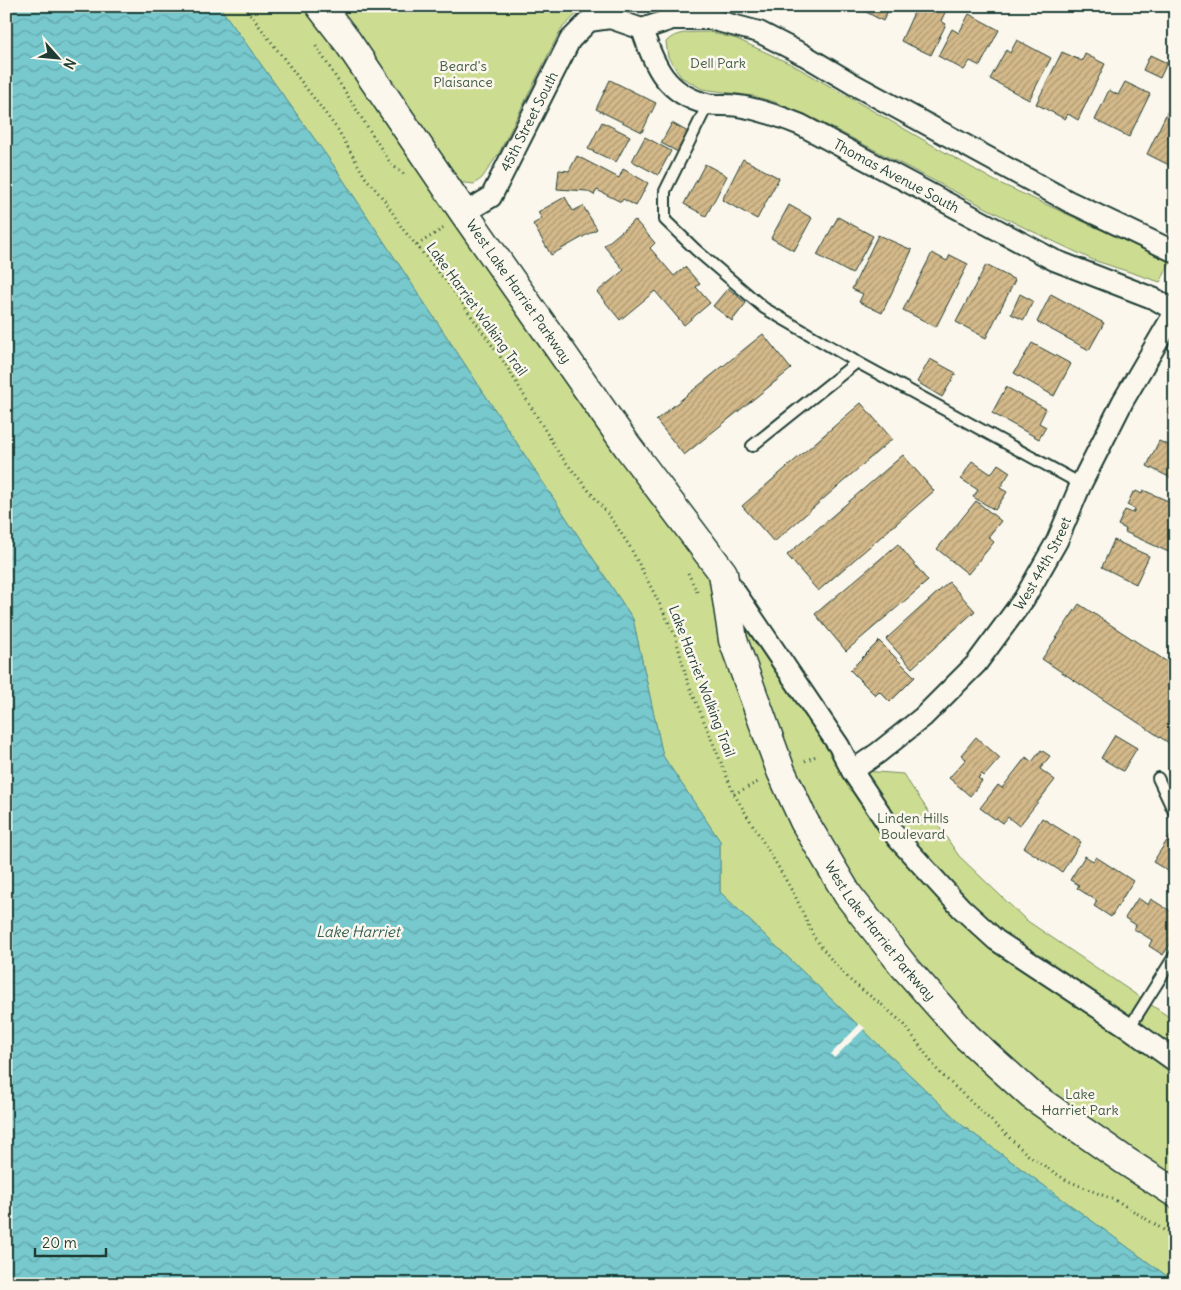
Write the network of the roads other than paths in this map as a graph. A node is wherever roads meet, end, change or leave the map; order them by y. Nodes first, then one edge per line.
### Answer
1 (320, 6) edge
2 (642, 29) junction
3 (708, 104) junction
4 (454, 220) junction
5 (1175, 252) edge
6 (1175, 311) edge
7 (857, 362) junction
8 (752, 446) dead end
9 (1081, 484) junction
10 (722, 573) junction
11 (852, 770) junction
12 (1158, 778) dead end
13 (1175, 814) edge
14 (1175, 955) edge
15 (1129, 1028) junction
16 (1175, 1061) edge
17 (1175, 1193) edge

1 - 4 street, West Lake Harriet Parkway
2 - 3 street, Thomas Avenue South
2 - 4 street, 45th Street South
2 - 5 street
3 - 6 street, Thomas Avenue South
3 - 7 lane
4 - 10 street, West Lake Harriet Parkway
6 - 9 street, West 44th Street
7 - 8 lane
7 - 9 lane
9 - 11 street, West 44th Street
10 - 11 street, West Lake Harriet Parkway
10 - 17 street, West Lake Harriet Parkway
11 - 15 street, West Lake Harriet Parkway
12 - 13 lane
14 - 15 lane
15 - 16 street, West Lake Harriet Parkway

